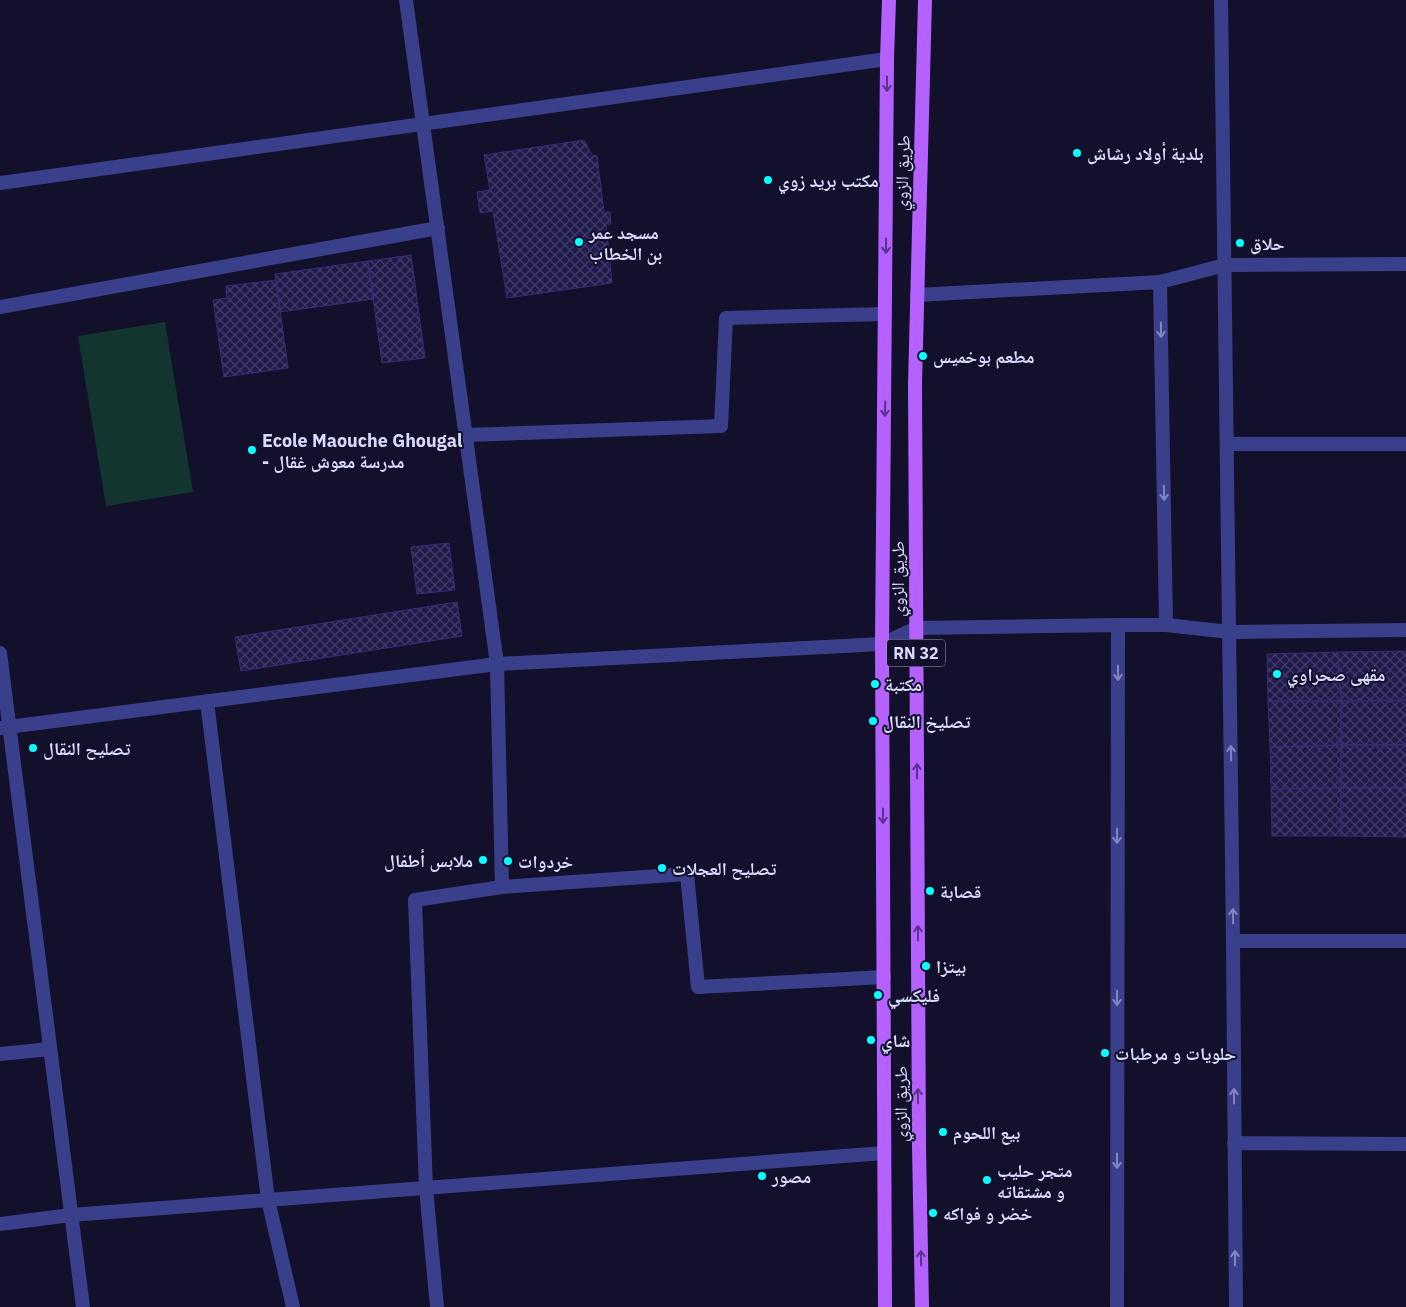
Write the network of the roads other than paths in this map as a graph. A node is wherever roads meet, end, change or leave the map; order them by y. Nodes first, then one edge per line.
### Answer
1 (406, 0) edge
2 (889, 0) edge
3 (925, 0) edge
4 (1221, 0) edge
5 (887, 58) junction
6 (424, 124) junction
7 (0, 183) edge
8 (438, 228) junction
9 (1406, 264) edge
10 (1225, 265) junction
11 (1160, 282) junction
12 (917, 295) junction
13 (0, 307) edge
14 (886, 314) junction
15 (466, 435) junction
16 (1228, 444) junction
17 (1406, 444) edge
18 (1118, 624) junction
19 (1166, 625) junction
20 (916, 628) junction
21 (1406, 630) edge
22 (1230, 632) junction
23 (882, 644) junction
24 (0, 653) edge
25 (497, 664) junction
26 (207, 701) junction
27 (5, 727) edge
28 (502, 887) junction
29 (1233, 941) junction
30 (1406, 941) edge
31 (884, 977) junction
32 (50, 1048) junction
33 (0, 1054) edge
34 (1234, 1143) junction
35 (1406, 1144) edge
36 (884, 1153) junction
37 (426, 1188) junction
38 (268, 1200) junction
39 (71, 1216) junction
40 (0, 1224) edge
41 (83, 1307) edge
42 (293, 1307) edge
43 (436, 1307) edge
44 (885, 1307) edge
45 (922, 1307) edge
46 (1117, 1307) edge
47 (1236, 1307) edge

1 - 6 street
2 - 5 main road, طريق الزوي / RN 32
3 - 12 main road, طريق الزوي / RN 32
4 - 10 street
5 - 6 street
5 -> 14 main road, طريق الزوي / RN 32
6 - 7 street
6 - 8 street
8 - 13 street
8 - 15 street
9 - 10 street
10 - 11 street
10 - 16 street
11 - 12 street
11 -> 19 street
12 - 20 main road, طريق الزوي / RN 32
14 - 15 street
14 -> 23 main road, طريق الزوي / RN 32
15 - 25 street
16 - 17 street
16 - 22 street
18 - 19 street
18 - 20 street
18 -> 46 street
19 - 22 street
20 - 23 street
45 -> 20 main road, طريق الزوي / RN 32
21 - 22 street
29 -> 22 street
23 - 25 street
23 -> 31 main road, طريق الزوي / RN 32
24 - 27 street
25 - 26 street
25 - 28 street
26 - 27 street
26 - 38 street
27 - 32 street
28 - 31 street
28 - 37 street
29 - 30 street
34 -> 29 street
31 - 36 main road, طريق الزوي / RN 32
32 - 33 street
32 - 39 street
34 - 35 street
47 -> 34 street
36 - 37 street
36 - 44 main road, طريق الزوي / RN 32
37 - 38 street
37 - 43 street
38 - 39 street
38 - 42 street
39 - 40 street
39 - 41 street

